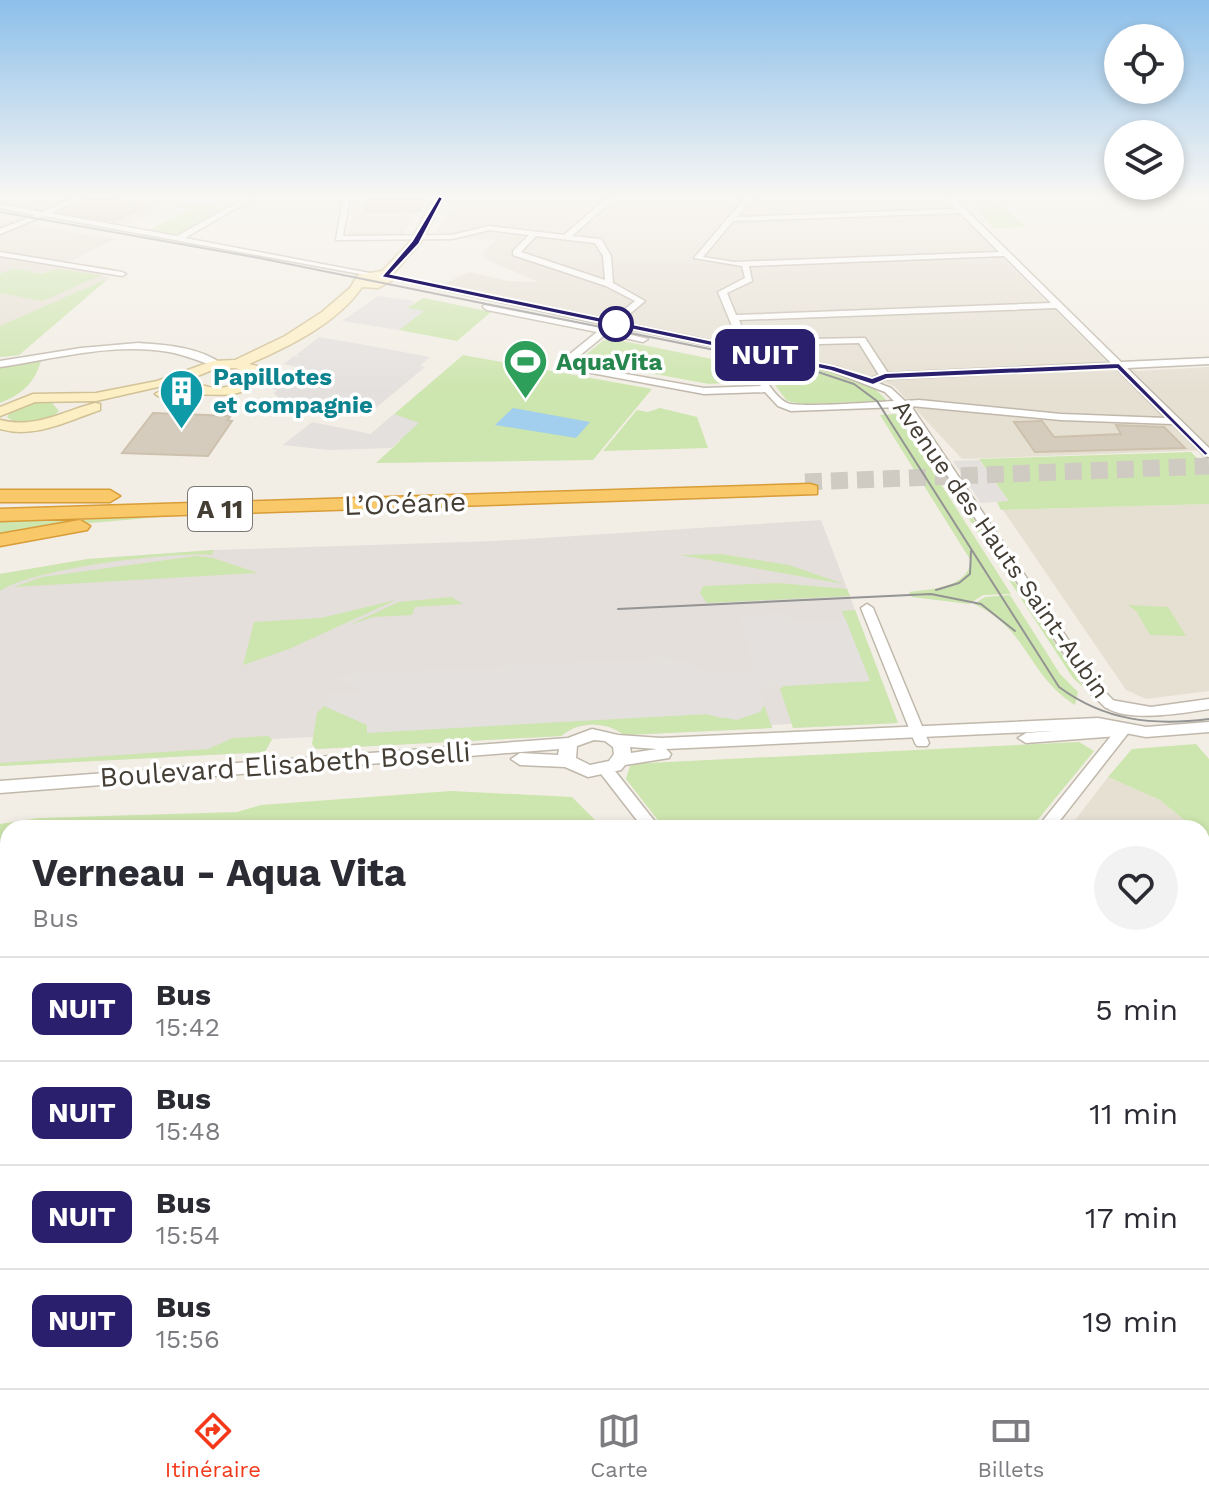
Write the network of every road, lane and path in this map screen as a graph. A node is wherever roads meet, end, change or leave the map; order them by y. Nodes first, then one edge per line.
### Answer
1 (54, 263) edge
2 (283, 263) edge
3 (297, 263) edge
4 (392, 263) edge
5 (545, 263) edge
6 (605, 263) edge
7 (734, 263) edge
8 (777, 263) edge
9 (1015, 263) edge
10 (745, 264) junction
11 (122, 274) dead end
12 (374, 279) junction
13 (609, 284) junction
14 (1058, 305) junction
15 (735, 318) junction
16 (613, 323) junction
17 (603, 332) junction
18 (741, 346) junction
19 (181, 352) junction
20 (1209, 361) edge
21 (0, 364) edge
22 (217, 364) junction
23 (237, 364) junction
24 (1119, 366) junction
25 (252, 369) junction
26 (195, 372) junction
27 (885, 376) junction
28 (873, 381) junction
29 (769, 389) junction
30 (197, 390) junction
31 (905, 404) junction
32 (65, 407) junction
33 (1, 417) edge
34 (1174, 421) junction
35 (28, 428) junction
36 (0, 441) edge
37 (1209, 454) edge
38 (0, 496) edge
39 (180, 500) junction
40 (440, 502) junction
41 (0, 506) edge
42 (0, 515) edge
43 (0, 540) edge
44 (867, 608) dead end
45 (1209, 704) edge
46 (1111, 705) junction
47 (1209, 727) edge
48 (1124, 729) junction
49 (920, 738) junction
50 (617, 740) junction
51 (569, 752) junction
52 (613, 765) junction
53 (0, 787) edge
54 (0, 796) edge
55 (647, 820) edge
56 (1051, 820) edge

1 - 11 street
2 - 12 street
3 - 12 street
4 - 12 main road
5 - 13 street
6 - 13 street
7 - 10 street
8 - 10 street
9 - 14 street
10 - 15 street
12 - 16 street, Avenue des Hauts Saint-Aubin
12 - 17 street
12 - 23 main road
12 - 25 main road
13 - 16 street
14 - 15 street
14 - 24 street
15 - 18 street
16 - 17 street
16 - 18 street, Avenue des Hauts Saint-Aubin
17 - 29 street
17 - 29 street
18 - 27 street
18 - 28 street, Avenue des Hauts Saint-Aubin
19 - 21 street
19 - 22 street
19 - 26 street
20 - 24 street
22 - 23 main road
22 - 26 main road
23 - 25 main road
24 - 27 street
24 - 34 street
25 - 30 main road
26 - 30 main road
26 - 32 main road
27 - 28 street
28 - 31 street, Avenue des Hauts Saint-Aubin
29 - 31 street
30 - 32 main road
31 - 34 street
31 - 46 street, Avenue des Hauts Saint-Aubin
32 - 33 main road
32 - 35 main road
33 - 35 main road
34 - 37 street
35 - 36 main road
38 - 39 highway
39 - 40 highway, L’Océane / A 11
39 - 41 highway, L’Océane / A 11
40 - 42 highway, L’Océane / A 11
40 - 43 highway
44 - 49 street
45 - 46 street
46 - 48 street
47 - 48 street
48 - 49 street
48 - 56 street
49 - 50 street
49 - 52 street
50 - 51 street
50 - 52 street
51 - 52 street
51 - 53 street, Boulevard Elisabeth Boselli
51 - 54 street
52 - 55 street

